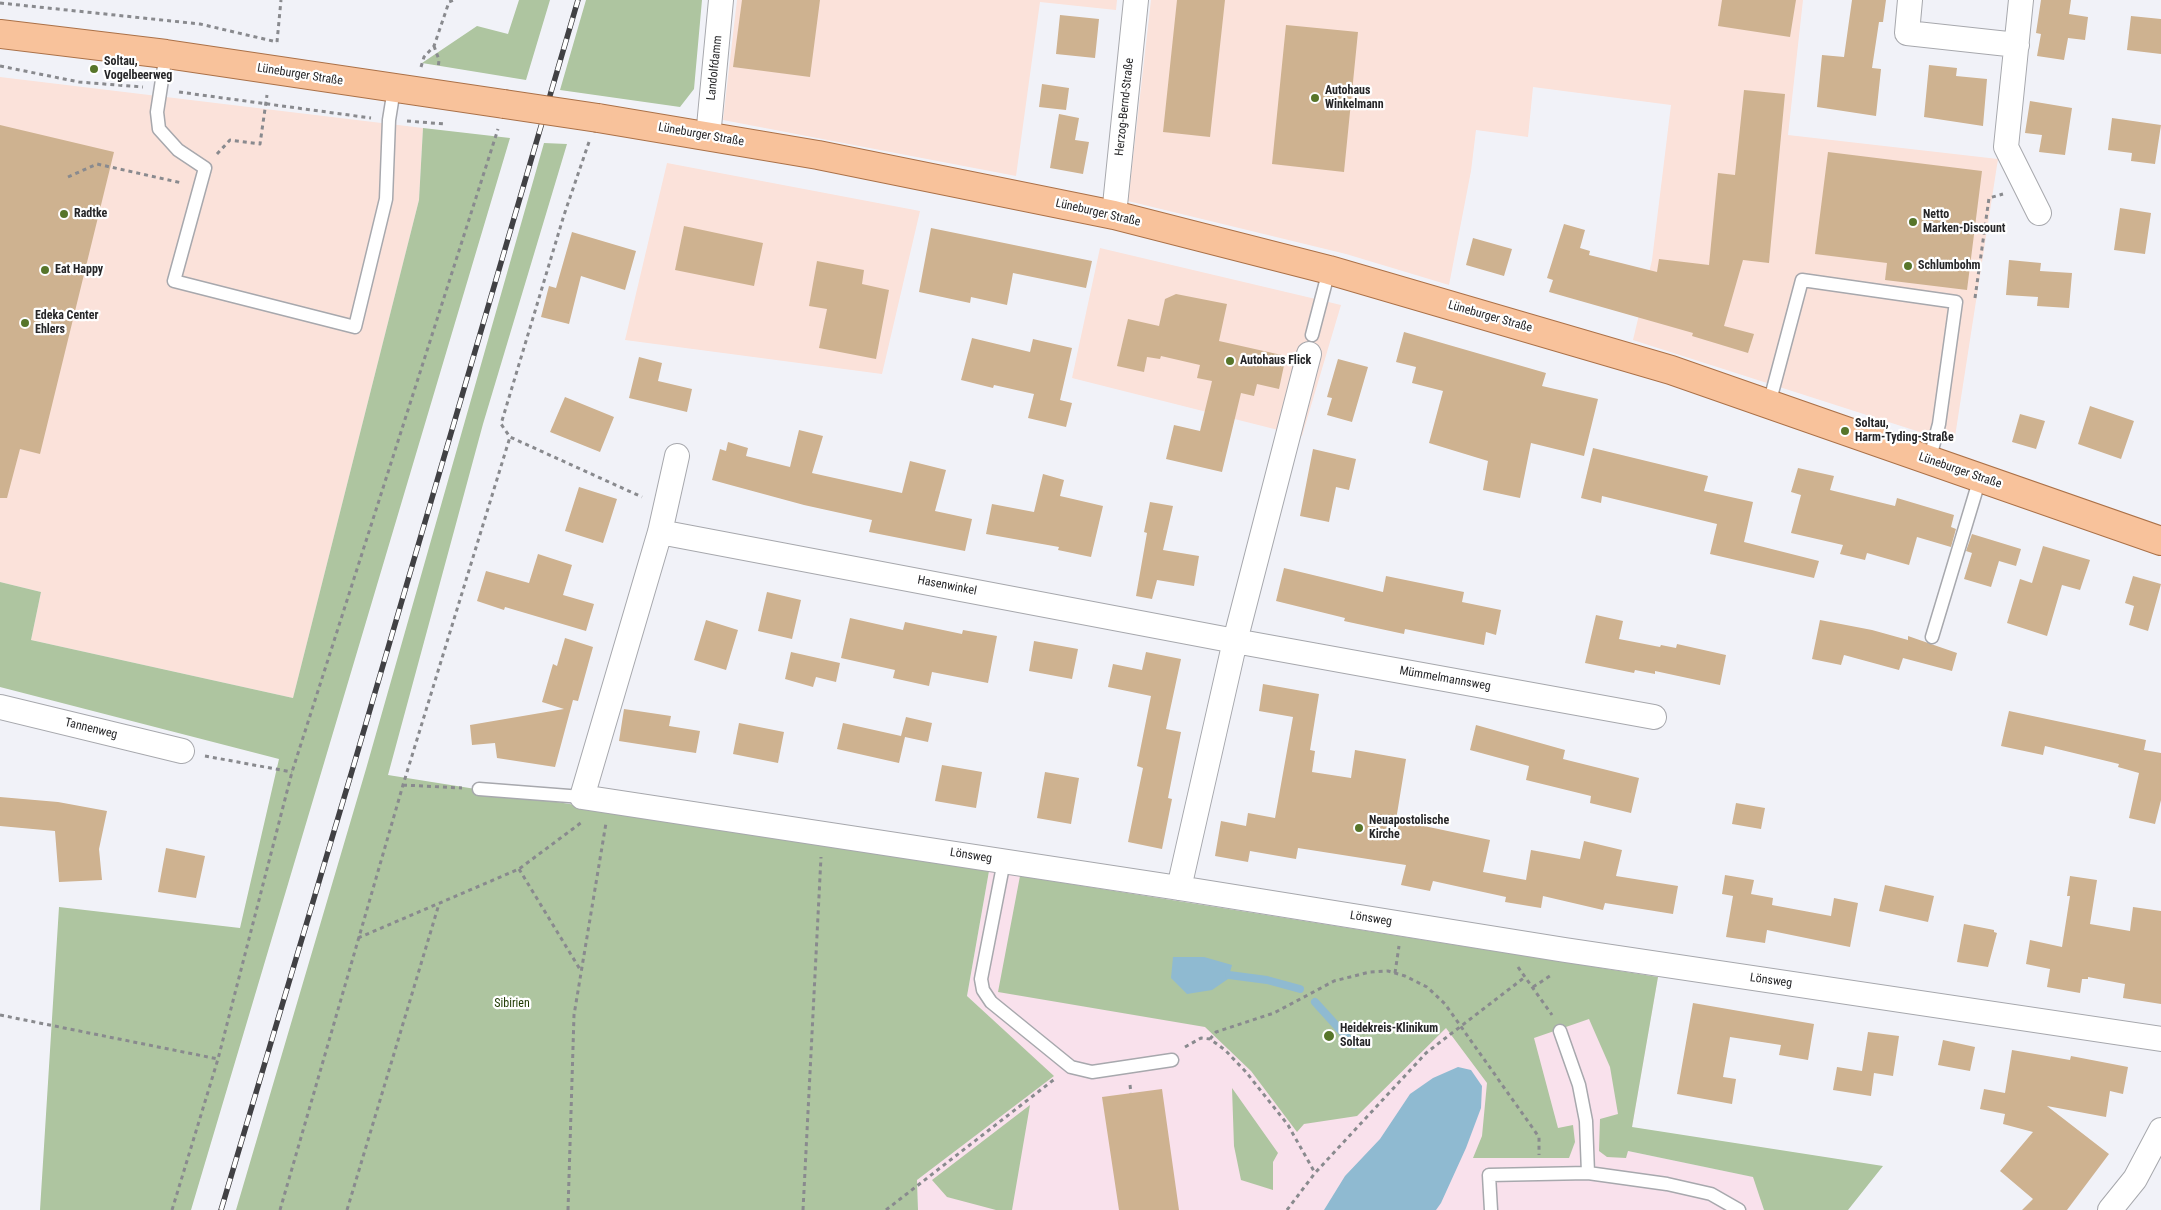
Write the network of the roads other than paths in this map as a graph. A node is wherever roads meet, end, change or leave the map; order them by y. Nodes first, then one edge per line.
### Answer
1 (721, 0) edge
2 (1136, 0) edge
3 (1910, 0) edge
4 (2021, 0) edge
5 (0, 34) edge
6 (2017, 45) junction
7 (166, 54) junction
8 (394, 89) junction
9 (708, 136) junction
10 (2039, 212) dead end
11 (1114, 215) junction
12 (1329, 270) junction
13 (1310, 344) joint
14 (1769, 404) junction
15 (677, 456) dead end
16 (1929, 460) junction
17 (1980, 478) junction
18 (662, 520) junction
19 (2161, 541) edge
20 (1932, 638) dead end
21 (1235, 641) junction
22 (0, 706) edge
23 (1654, 717) dead end
24 (182, 751) road end
25 (479, 789) road end
26 (582, 797) junction
27 (1004, 861) junction
28 (1179, 888) junction
29 (1560, 1031) road end
30 (2161, 1039) edge
31 (1172, 1060) road end
32 (2161, 1130) edge
33 (1588, 1173) junction
34 (1491, 1210) edge
35 (1738, 1210) edge
36 (2110, 1210) edge

1 - 9 street, Landolfdamm
2 - 11 street, Herzog-Bernd-Straße
3 - 6 street
4 - 6 street
5 - 7 main road, Lüneburger Straße
6 - 10 street
7 - 8 main road, Lüneburger Straße
7 - 8 lane
8 - 9 main road, Lüneburger Straße, bridge
9 - 11 main road, Lüneburger Straße
11 - 12 main road, Lüneburger Straße
12 - 13 lane
12 - 14 main road, Lüneburger Straße
13 - 21 street
14 - 16 main road, Lüneburger Straße
14 - 16 lane
15 - 18 street
16 - 17 main road, Lüneburger Straße
17 - 19 main road, Lüneburger Straße
17 - 20 lane
18 - 21 street, Hasenwinkel
18 - 26 street
21 - 23 street, Mümmelmannsweg
21 - 28 street
22 - 24 street, Tannenweg
25 - 26 lane
26 - 27 street, Lönsweg
27 - 28 street, Lönsweg
27 - 31 lane
28 - 30 street, Lönsweg
29 - 33 lane
32 - 36 street
33 - 34 lane
33 - 35 lane

